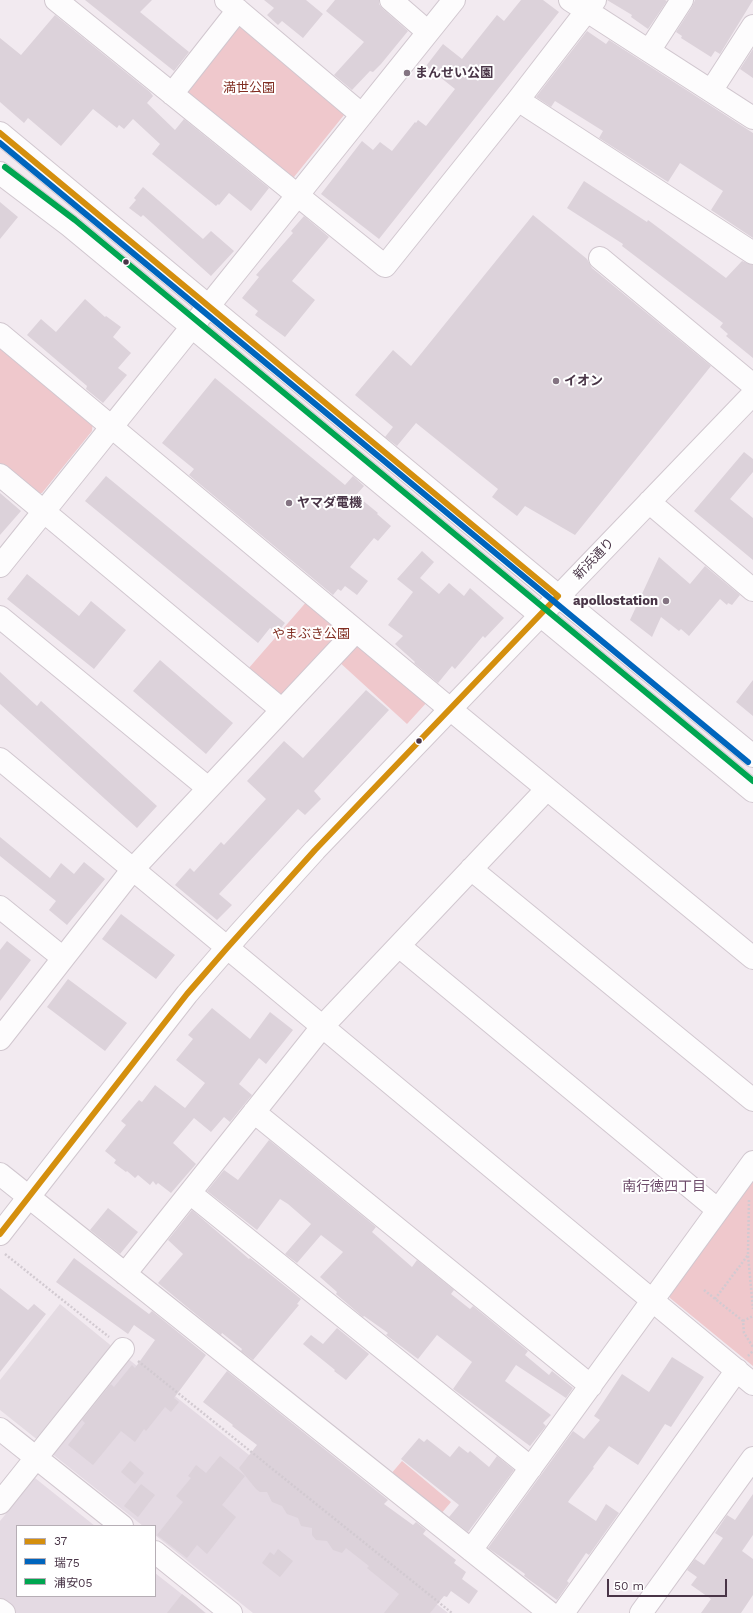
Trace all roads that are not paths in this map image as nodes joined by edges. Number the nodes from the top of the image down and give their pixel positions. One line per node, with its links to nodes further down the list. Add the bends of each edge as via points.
1 (391, 0): 8 (street)
2 (454, 0): 8 (street)
3 (682, 0): 9 (street)
4 (66, 3): 11 (street)
5 (584, 4): 9 (street); 12 (street)
6 (232, 5): 11 (street); 13 (street)
7 (753, 26): 10 (street)
8 (428, 32): 13 (street)
9 (649, 51): 10 (street)
10 (711, 91): 14 (street)
11 (172, 94): 17 (street)
12 (518, 100): 17 (street, via 385,266); 18 (street)
13 (362, 115): 17 (street)
14 (753, 118)
15 (0, 133): 20 (street)
16 (0, 173): 21 (street, via 70,226)
17 (298, 196): 20 (street)
18 (753, 253)
19 (600, 258): 23 (street)
20 (208, 306): 21 (street); 31 (street)
21 (192, 326): 25 (street); 32 (street)
22 (0, 334): 25 (street)
23 (753, 385)
24 (753, 394): 27 (street, 新浜通り)
25 (112, 427): 28 (street); 34 (street)
26 (0, 475): 28 (street)
27 (649, 502): 30 (street); 31 (street, 新浜通り)
28 (44, 511): 29 (street); 36 (street)
29 (0, 566)
30 (753, 590)
31 (558, 596): 32 (street, 新浜通り); 37 (street)
32 (540, 615): 35 (street, 新浜通り); 41 (street)
33 (0, 617): 39 (street)
34 (356, 630): 35 (street); 36 (street)
35 (450, 709): 40 (street); 46 (street, 新浜通り, via 315,850)
36 (282, 710): 39 (street)
37 (753, 756)
38 (0, 759): 42 (street)
39 (208, 788): 42 (street)
40 (547, 789): 43 (street); 48 (street)
41 (753, 791)
42 (132, 869): 46 (street); 47 (street)
43 (471, 869): 45 (street); 51 (street)
44 (0, 907): 47 (street)
45 (399, 946): 49 (street); 57 (street)
46 (227, 948): 49 (street); 56 (street, 新浜通り, via 187,994)
47 (63, 958): 50 (street)
48 (753, 958)
49 (322, 1027): 52 (street); 60 (street)
50 (0, 1039)
51 (753, 1100)
52 (254, 1112): 55 (street); 64 (street)
53 (753, 1162): 57 (street)
54 (0, 1174): 56 (street)
55 (190, 1193): 59 (street); 68 (street)
56 (28, 1197): 58 (street, 新浜通り); 59 (street)
57 (718, 1210): 60 (street)
58 (2, 1244)
59 (125, 1274): 71 (street)
60 (652, 1301): 62 (street); 64 (street)
61 (123, 1349): 66 (street)
62 (736, 1370): 63 (street); 77 (street)
63 (753, 1384)
64 (591, 1386): 68 (street)
65 (0, 1429): 66 (street)
66 (36, 1458): 69 (street); 70 (street)
67 (753, 1458): 78 (street)
68 (531, 1468): 71 (street)
69 (0, 1503)
70 (121, 1525)
71 (471, 1550): 76 (street)
72 (156, 1553): 75 (street)
73 (0, 1610): 74 (street)
74 (4, 1613)
75 (231, 1613)
76 (550, 1613)
77 (563, 1613)
78 (641, 1613)

